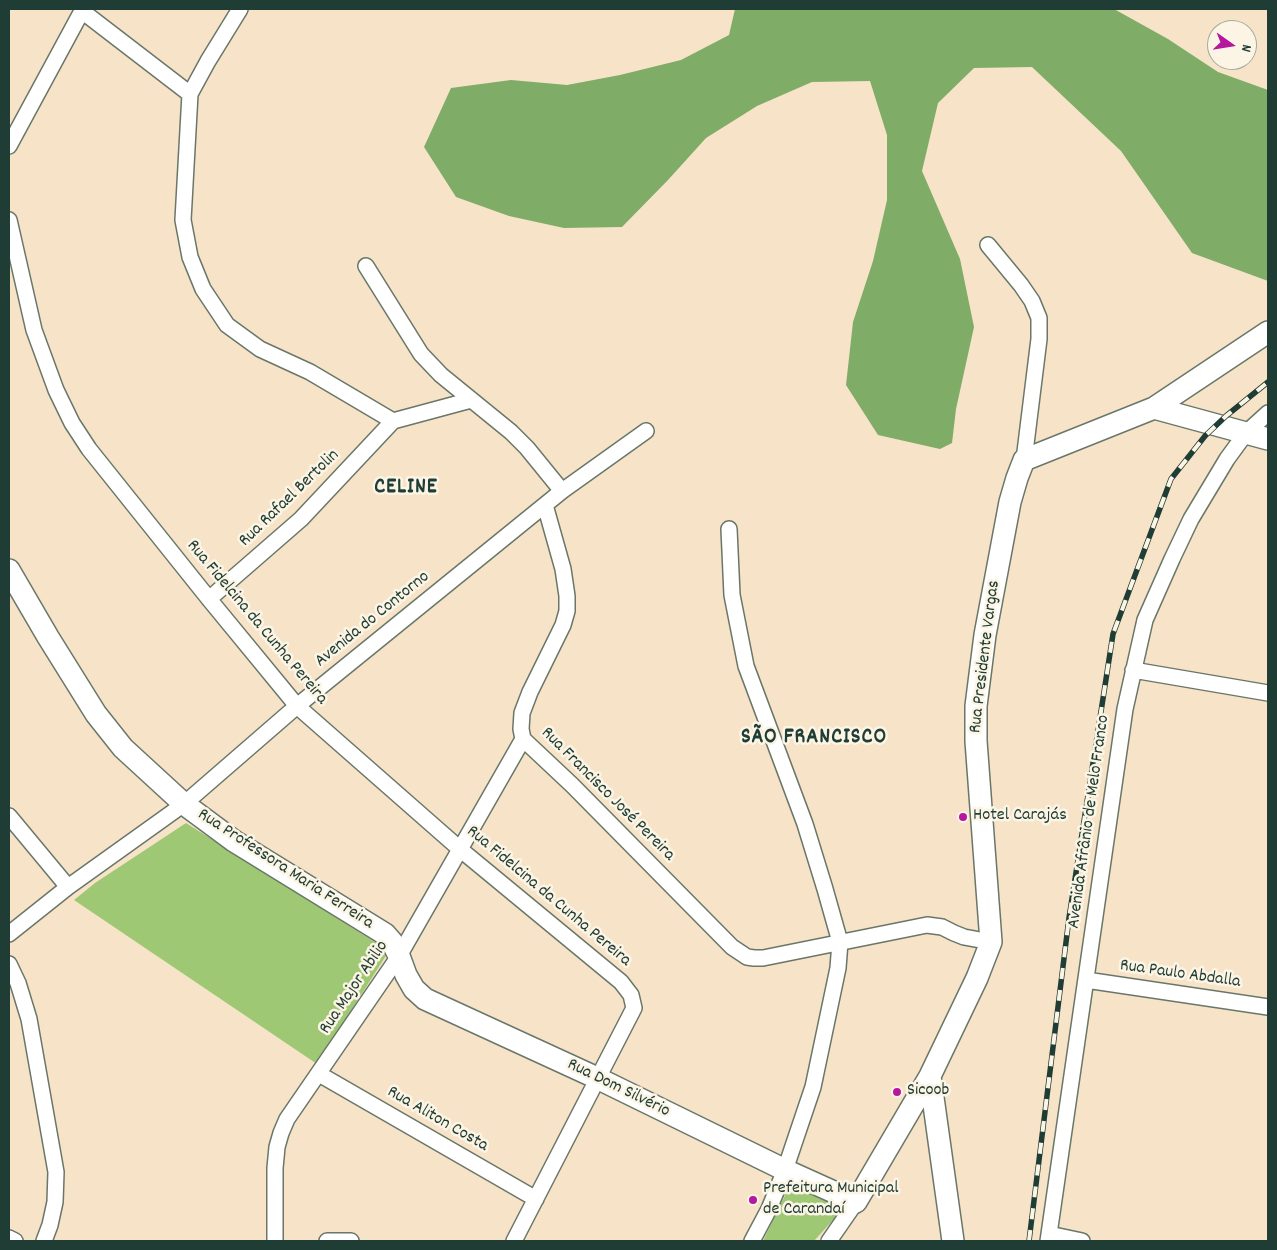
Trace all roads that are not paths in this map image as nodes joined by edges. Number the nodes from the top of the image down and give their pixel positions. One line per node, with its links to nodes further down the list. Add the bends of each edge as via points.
1 (240, 9): 3 (street)
2 (82, 10): 3 (street); 4 (street)
3 (190, 94): 12 (street, via 183,220 190,257 203,289 227,325 260,349 310,372)
4 (9, 146)
5 (9, 220): 21 (street, Rua Fidelcina da Cunha Pereira, via 34,330 72,423)
6 (988, 245): 16 (street, Rua Presidente Vargas, via 1021,285 1039,318 1040,339)
7 (366, 266): 9 (street, via 421,354)
8 (1268, 332): 10 (street)
9 (471, 400): 12 (street); 17 (street, via 527,448)
10 (1154, 408): 14 (street); 16 (street)
11 (1268, 413): 14 (street, Avenida Afrânio de Melo Franco)
12 (393, 421): 21 (street, Rua Rafael Bertolin, via 301,519)
13 (646, 431): 17 (street, Avenida do Contorno)
14 (1246, 433): 15 (street); 22 (street, Avenida Afrânio de Melo Franco, via 1227,459 1172,559 1145,620)
15 (1268, 439)
16 (1024, 460): 32 (street, Rua Presidente Vargas, via 1010,502 985,636 976,706)
17 (562, 491): 18 (street, Avenida do Contorno)
18 (545, 505): 24 (street, Avenida do Contorno); 25 (street, Rua Francisco José Pereira, via 568,596 567,611 522,713)
19 (729, 529): 31 (street, via 732,595 746,666 805,824)
20 (9, 570): 26 (street, Rua Professora Maria Ferreira, via 96,714 123,748)
21 (209, 598): 24 (street, Rua Fidelcina da Cunha Pereira)
22 (1133, 670): 23 (street); 35 (street, Avenida Afrânio de Melo Franco)
23 (1268, 693)
24 (297, 706): 26 (street, Avenida do Contorno); 28 (street, Rua Fidelcina da Cunha Pereira)
25 (523, 739): 28 (street, Rua Major Abilio); 31 (street, Rua Francisco José Pereira, via 732,947 747,957 763,958)
26 (184, 804): 29 (street, Avenida do Contorno); 33 (street, Rua Professora Maria Ferreira, via 234,841 385,934)
27 (9, 816): 29 (street)
28 (461, 850): 33 (street, Rua Major Abilio); 39 (street, Rua Fidelcina da Cunha Pereira, via 621,982 631,996 634,1008)
29 (68, 887): 30 (street, Avenida do Contorno)
30 (9, 934)
31 (840, 942): 32 (street, Rua Francisco José Pereira, via 927,925); 40 (street, via 837,977 813,1087)
32 (991, 942): 38 (street, Rua Presidente Vargas)
33 (400, 956): 37 (street, Rua Major Abilio); 39 (street, Rua Dom Silvério, via 406,975 425,999)
34 (9, 964): 46 (street, via 28,1019 56,1172 55,1202)
35 (1086, 980): 36 (street, Rua Paulo Abdalla); 44 (street, Avenida Afrânio de Melo Franco)
36 (1268, 1007)
37 (319, 1074): 41 (street, Rua Aliton Costa); 47 (street, Rua Major Abilio, via 288,1119 277,1147)
38 (930, 1076): 42 (street, Rua Presidente Vargas); 53 (street)
39 (597, 1078): 40 (street, Rua Dom Silvério); 41 (street)
40 (785, 1170): 42 (street, Rua Dom Silvério); 51 (street)
41 (536, 1199): 50 (street)
42 (856, 1202): 52 (street)
43 (9, 1238): 45 (street)
44 (1049, 1238): 54 (street)
45 (15, 1241)
46 (44, 1241)
47 (275, 1241)
48 (327, 1241): 49 (street)
49 (351, 1241)
50 (514, 1241)
51 (752, 1241)
52 (830, 1241)
53 (953, 1241)
54 (1082, 1241)

